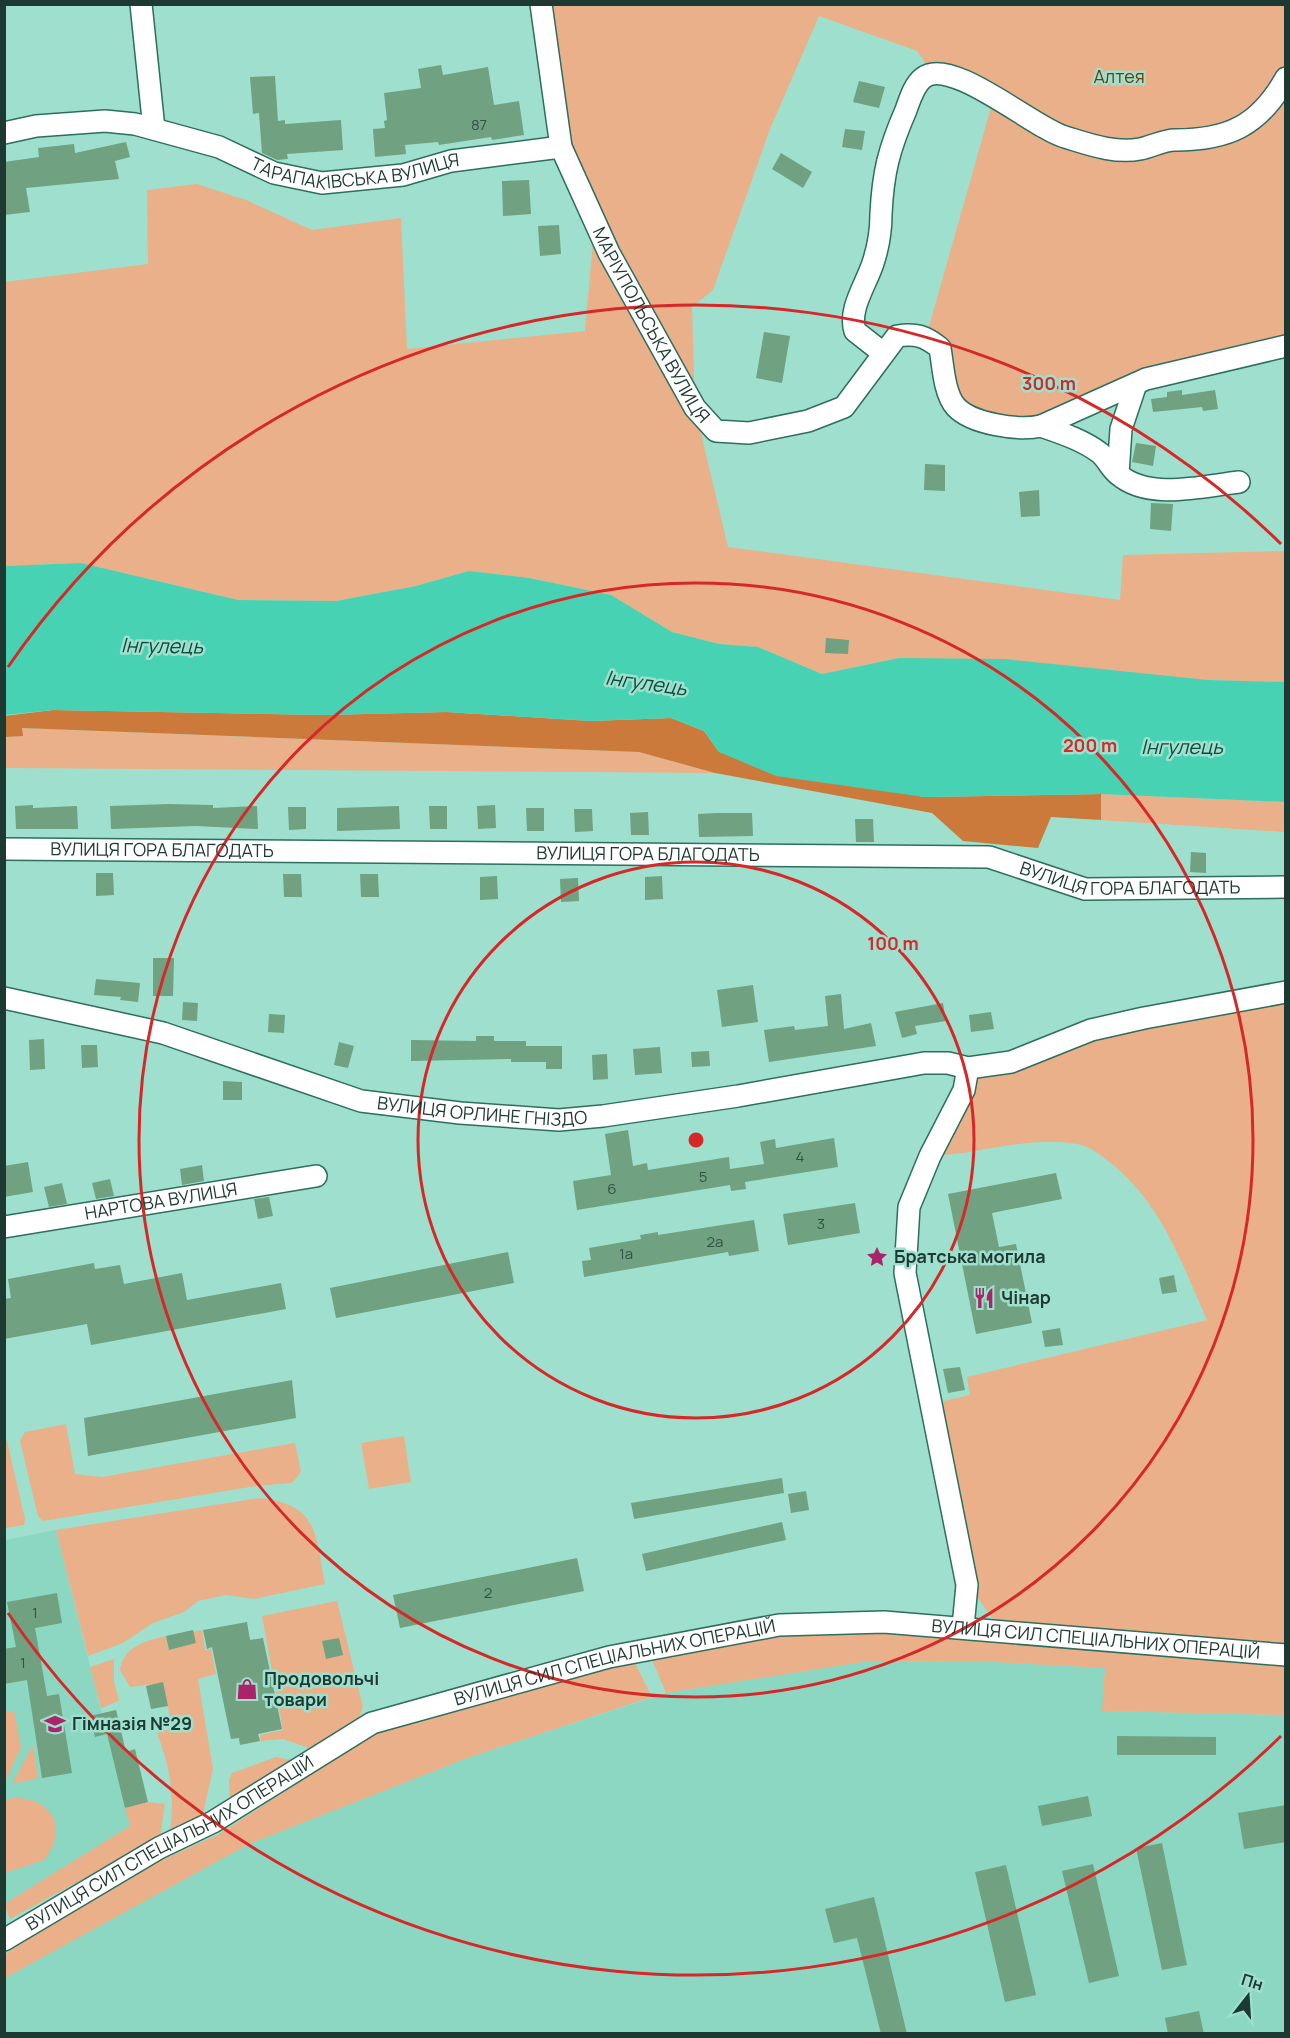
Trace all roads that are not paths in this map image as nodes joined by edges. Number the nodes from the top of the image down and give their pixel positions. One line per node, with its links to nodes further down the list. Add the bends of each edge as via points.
1 (141, 4): 4 (street)
2 (541, 4): 6 (street)
3 (1286, 78): 8 (street, via 1249,124 1237,130 1124,151 1062,137 949,76 923,77 888,153 878,244 853,314 855,331)
4 (154, 129): 5 (street, ТАРАПАКІВСЬКА ВУЛИЦЯ, via 105,121 36,126); 6 (street, ТАРАПАКІВСЬКА ВУЛИЦЯ, via 219,147 274,173 322,183 403,175 451,161)
5 (4, 133)
6 (561, 147): 8 (street, МАРІУПОЛЬСЬКА ВУЛИЦЯ, via 609,253 694,408 716,431 749,433 808,421 844,407)
7 (1286, 346): 9 (street, МАРІУПОЛЬСЬКА ВУЛИЦЯ)
8 (883, 353): 10 (street, МАРІУПОЛЬСЬКА ВУЛИЦЯ, via 897,336 913,333 926,337 940,348 955,406 970,417 1007,426)
9 (1136, 384): 10 (street, МАРІУПОЛЬСЬКА ВУЛИЦЯ); 11 (street, via 1121,429)
10 (1041, 426): 11 (street, via 1090,446)
11 (1118, 474): 12 (street, via 1143,486 1169,489)
12 (1239, 482)
13 (4, 849): 14 (street, ВУЛИЦЯ ГОРА БЛАГОДАТЬ, via 989,857 1085,889)
14 (1286, 887)
15 (1286, 992): 17 (street, ВУЛИЦЯ ОРЛИНЕ ГНІЗДО, via 1091,1030 1011,1062)
16 (4, 998): 17 (street, ВУЛИЦЯ ОРЛИНЕ ГНІЗДО, via 163,1033 361,1101 460,1113 559,1120 738,1096 924,1063)
17 (968, 1068): 20 (street, via 963,1090 909,1208 905,1274 967,1586)
18 (316, 1176): 19 (street, НАРТОВА ВУЛИЦЯ)
19 (4, 1227)
20 (963, 1627): 21 (street, ВУЛИЦЯ СИЛ СПЕЦІАЛЬНИХ ОПЕРАЦІЙ); 22 (street, ВУЛИЦЯ СИЛ СПЕЦІАЛЬНИХ ОПЕРАЦІЙ, via 884,1622 779,1625 609,1657 372,1723 213,1822 159,1848)
21 (1286, 1655)
22 (4, 1940)

